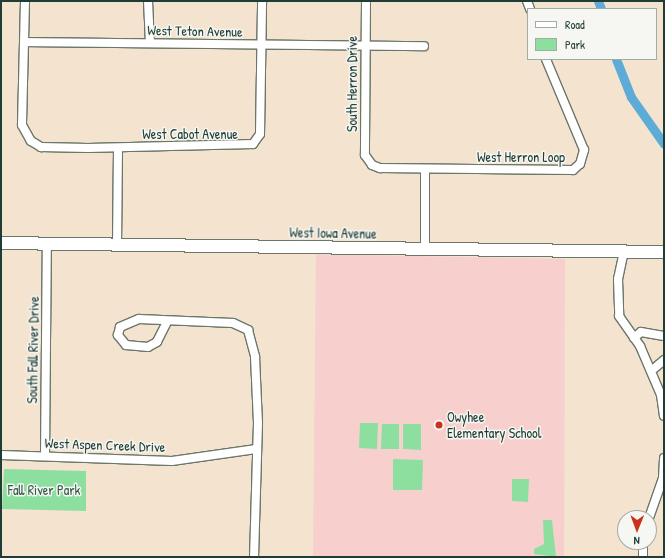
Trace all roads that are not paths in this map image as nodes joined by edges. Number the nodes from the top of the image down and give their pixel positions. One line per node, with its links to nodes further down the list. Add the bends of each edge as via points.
1 (25, 1): 5 (street)
2 (148, 1): 6 (street)
3 (262, 1): 7 (street, West Cabot Avenue)
4 (366, 1): 9 (street, South Herron Drive)
5 (24, 42): 6 (street, West Teton Avenue); 11 (street, West Cabot Avenue, via 22,125 31,141 41,147)
6 (150, 43): 7 (street, West Teton Avenue)
7 (262, 44): 9 (street, West Teton Avenue); 11 (street, West Cabot Avenue, via 260,134 253,144)
8 (424, 46): 9 (street, West Teton Avenue)
9 (365, 47): 12 (street, South Herron Drive, via 365,155)
10 (546, 60): 13 (street, West Herron Loop, via 584,150 580,164 558,173)
11 (118, 148): 16 (street)
12 (372, 165): 13 (street, West Herron Loop, via 380,168)
13 (425, 169): 17 (street)
14 (1, 244): 15 (street, West Iowa Avenue)
15 (47, 244): 16 (street, West Iowa Avenue); 28 (street, South Fall River Drive)
16 (117, 245): 17 (street, West Iowa Avenue)
17 (424, 249): 18 (street, West Iowa Avenue)
18 (624, 252): 19 (street, West Iowa Avenue); 22 (street, via 618,279 619,316)
19 (664, 252)
20 (167, 322): 20 (street, via 158,342 148,347 126,346 118,336 120,328 133,320); 26 (street, via 233,323 248,330 255,357)
21 (664, 336): 22 (street, via 642,332)
22 (634, 338): 24 (street)
23 (664, 360): 24 (street)
24 (650, 371): 25 (street, via 661,395)
25 (664, 416)
26 (256, 449): 28 (street, West Aspen Creek Drive, via 172,460); 31 (street)
27 (1, 455): 28 (street, West Aspen Creek Drive)
28 (45, 456)
29 (664, 458): 30 (street, via 662,478)
30 (652, 510)
31 (254, 557)

